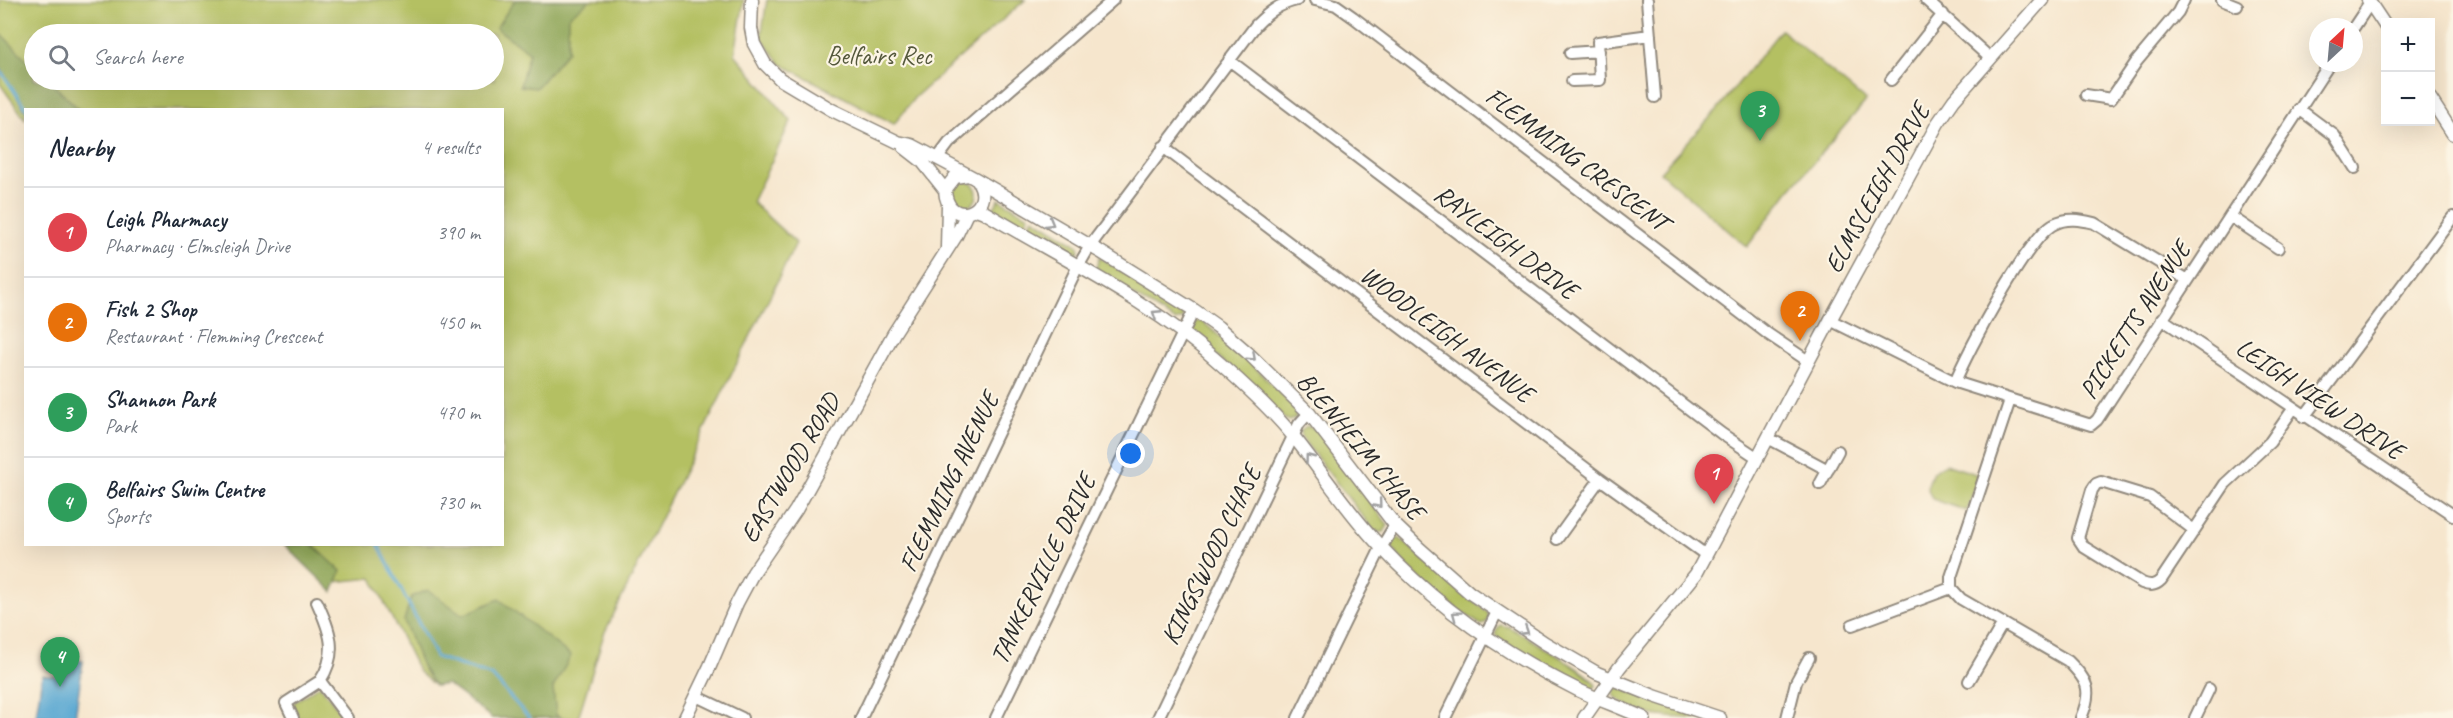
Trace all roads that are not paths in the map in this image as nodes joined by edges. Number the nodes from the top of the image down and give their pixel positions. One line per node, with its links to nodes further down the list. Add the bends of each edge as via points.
1 (753, 0): 28 (street, via 754,44 765,64 780,79)
2 (1113, 0): 30 (street, via 949,143)
3 (1297, 0): 19 (street, via 1269,11)
4 (1315, 0): 47 (street, FLEMMING CRESCENT, via 1336,5 1353,17)
5 (1647, 0): 15 (street)
6 (1926, 0): 12 (street)
7 (2042, 0): 18 (street, ELMSLEIGH DRIVE)
8 (2184, 0): 23 (street, via 2111,99)
9 (2223, 0): 11 (street)
10 (2369, 2): 13 (street); 14 (street)
11 (2237, 6)
12 (1943, 14): 18 (street); 21 (street)
13 (2359, 18)
14 (2381, 21)
15 (1650, 35): 16 (street, via 1598,42); 24 (street)
16 (1599, 51): 17 (street); 22 (street, via 1600,80)
17 (1570, 53)
18 (1990, 58): 45 (street, ELMSLEIGH DRIVE, via 1938,123)
19 (1229, 60): 29 (street); 56 (street, RAYLEIGH DRIVE)
20 (2324, 72): 26 (street, PICKETTS AVENUE)
21 (1891, 80)
22 (1572, 81)
23 (2086, 95)
24 (1655, 97)
25 (2435, 106): 27 (street)
26 (2300, 109): 31 (street, via 2334,135); 36 (street, PICKETTS AVENUE)
27 (2453, 134)
28 (898, 142): 30 (street); 33 (street, via 927,166)
29 (1163, 147): 38 (street); 58 (street, WOODLEIGH AVENUE)
30 (938, 159): 32 (street)
31 (2355, 168)
32 (973, 178): 33 (street, via 955,177); 35 (street, via 982,187 983,197); 38 (street, BLENHEIM CHASE, one-way to 38)
33 (945, 190): 34 (street)
34 (948, 205): 35 (street, via 961,213); 39 (street)
35 (972, 211): 39 (street, EASTWOOD ROAD); 41 (street, BLENHEIM CHASE, via 984,212)
36 (2230, 216): 40 (street); 42 (street, PICKETTS AVENUE)
37 (2453, 217): 52 (street)
38 (1090, 246): 41 (street); 43 (street, BLENHEIM CHASE)
39 (947, 248): 77 (street, EASTWOOD ROAD, via 894,333 796,510 736,603)
40 (2278, 248)
41 (1078, 266): 46 (street, BLENHEIM CHASE, one-way to 41); 83 (street, FLEMMING AVENUE)
42 (2188, 280): 44 (street, PICKETTS AVENUE); 48 (street, via 2094,223 2078,219 2053,224 2031,248 1974,341)
43 (1194, 310): 46 (street, TANKERVILLE DRIVE); 51 (street, BLENHEIM CHASE, one-way to 51, via 1248,353)
44 (2162, 319): 49 (street, PICKETTS AVENUE, via 2091,425); 50 (street, LEIGH VIEW DRIVE)
45 (1830, 320): 47 (street, ELMSLEIGH DRIVE); 48 (street, PICKETTS AVENUE)
46 (1182, 332): 53 (street, BLENHEIM CHASE, via 1240,382); 84 (street, TANKERVILLE DRIVE)
47 (1808, 361): 54 (street, ELMSLEIGH DRIVE)
48 (1955, 382): 49 (street, PICKETTS AVENUE)
49 (2010, 400): 66 (street, via 1954,566)
50 (2293, 409): 52 (street, LEIGH VIEW DRIVE); 62 (street, via 2270,442 2225,484)
51 (1308, 413): 53 (street, KINGSWOOD CHASE); 61 (street, BLENHEIM CHASE, one-way to 61)
52 (2304, 417): 60 (street, LEIGH VIEW DRIVE)
53 (1293, 436): 64 (street, BLENHEIM CHASE, one-way to 53); 85 (street, KINGSWOOD CHASE)
54 (1768, 438): 56 (street, ELMSLEIGH DRIVE); 57 (street)
55 (1838, 451): 57 (street)
56 (1758, 458): 65 (street, ELMSLEIGH DRIVE)
57 (1828, 470): 59 (street)
58 (1600, 479): 63 (street); 65 (street, WOODLEIGH AVENUE)
59 (1821, 484)
60 (2453, 515)
61 (1395, 525): 64 (street); 68 (street, BLENHEIM CHASE, via 1446,573)
62 (2194, 530): 62 (street, via 2150,497 2101,482 2092,490 2078,538 2084,547 2142,584 2153,586 2162,580)
63 (1557, 539)
64 (1382, 548): 71 (street, BLENHEIM CHASE, one-way to 64, via 1432,596); 86 (street)
65 (1706, 555): 73 (street, ELMSLEIGH DRIVE, via 1696,574)
66 (1951, 588): 69 (street, via 1960,599); 70 (street)
67 (317, 602): 74 (street, via 331,634 330,666)
68 (1497, 612): 71 (street); 73 (street, BLENHEIM CHASE, one-way to 73)
69 (2003, 623): 75 (street); 92 (street, via 2068,661 2082,675 2088,696)
70 (1852, 625)
71 (1486, 636): 78 (street, BLENHEIM CHASE, via 1548,675); 87 (street)
72 (1809, 658): 91 (street, via 1796,682)
73 (1611, 679): 78 (street, ELMSLEIGH DRIVE); 90 (street, BLENHEIM CHASE)
74 (321, 681): 79 (street, via 286,703); 80 (street)
75 (1969, 681)
76 (2209, 689): 93 (street)
77 (696, 696): 81 (street, EASTWOOD ROAD); 82 (street)
78 (1597, 698): 88 (street, ELMSLEIGH DRIVE); 89 (street, BLENHEIM CHASE)
79 (293, 718)
80 (348, 718)
81 (685, 718)
82 (742, 718)
83 (861, 718)
84 (996, 718)
85 (1158, 718)
86 (1298, 718)
87 (1445, 718)
88 (1584, 718)
89 (1644, 718)
90 (1720, 718)
91 (1787, 718)
92 (2081, 718)
93 (2195, 718)

